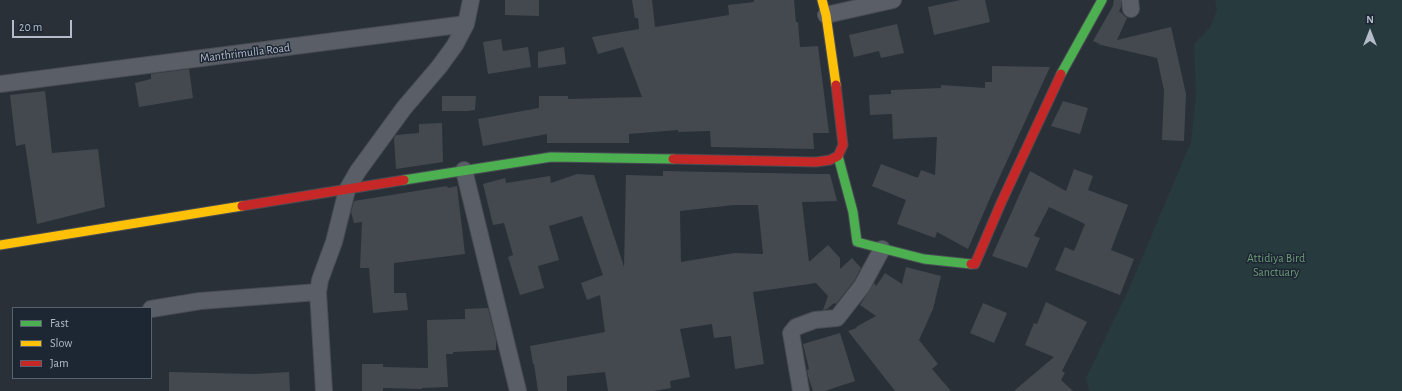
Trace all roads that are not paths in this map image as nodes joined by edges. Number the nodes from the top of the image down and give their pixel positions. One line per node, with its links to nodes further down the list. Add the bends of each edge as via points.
1 (471, 0): 6 (street)
2 (822, 0): 5 (street)
3 (893, 0): 5 (street)
4 (1102, 0): 12 (street, via 1063,70 974,264 924,259)
5 (826, 15): 8 (street, via 842,132 843,145)
6 (466, 24): 7 (street, Manthrimulla Road); 10 (street, via 455,45 404,108)
7 (0, 84)
8 (838, 156): 9 (street, via 816,162 552,157); 12 (street, via 853,212 857,242)
9 (464, 170): 10 (street); 16 (street)
10 (347, 190): 11 (street); 13 (street)
11 (0, 245)
12 (882, 248): 17 (street, via 862,286 837,318 815,320 796,327 791,333)
13 (318, 292): 14 (street, via 200,301); 15 (street)
14 (152, 309)
15 (324, 391)
16 (518, 391)
17 (801, 391)

